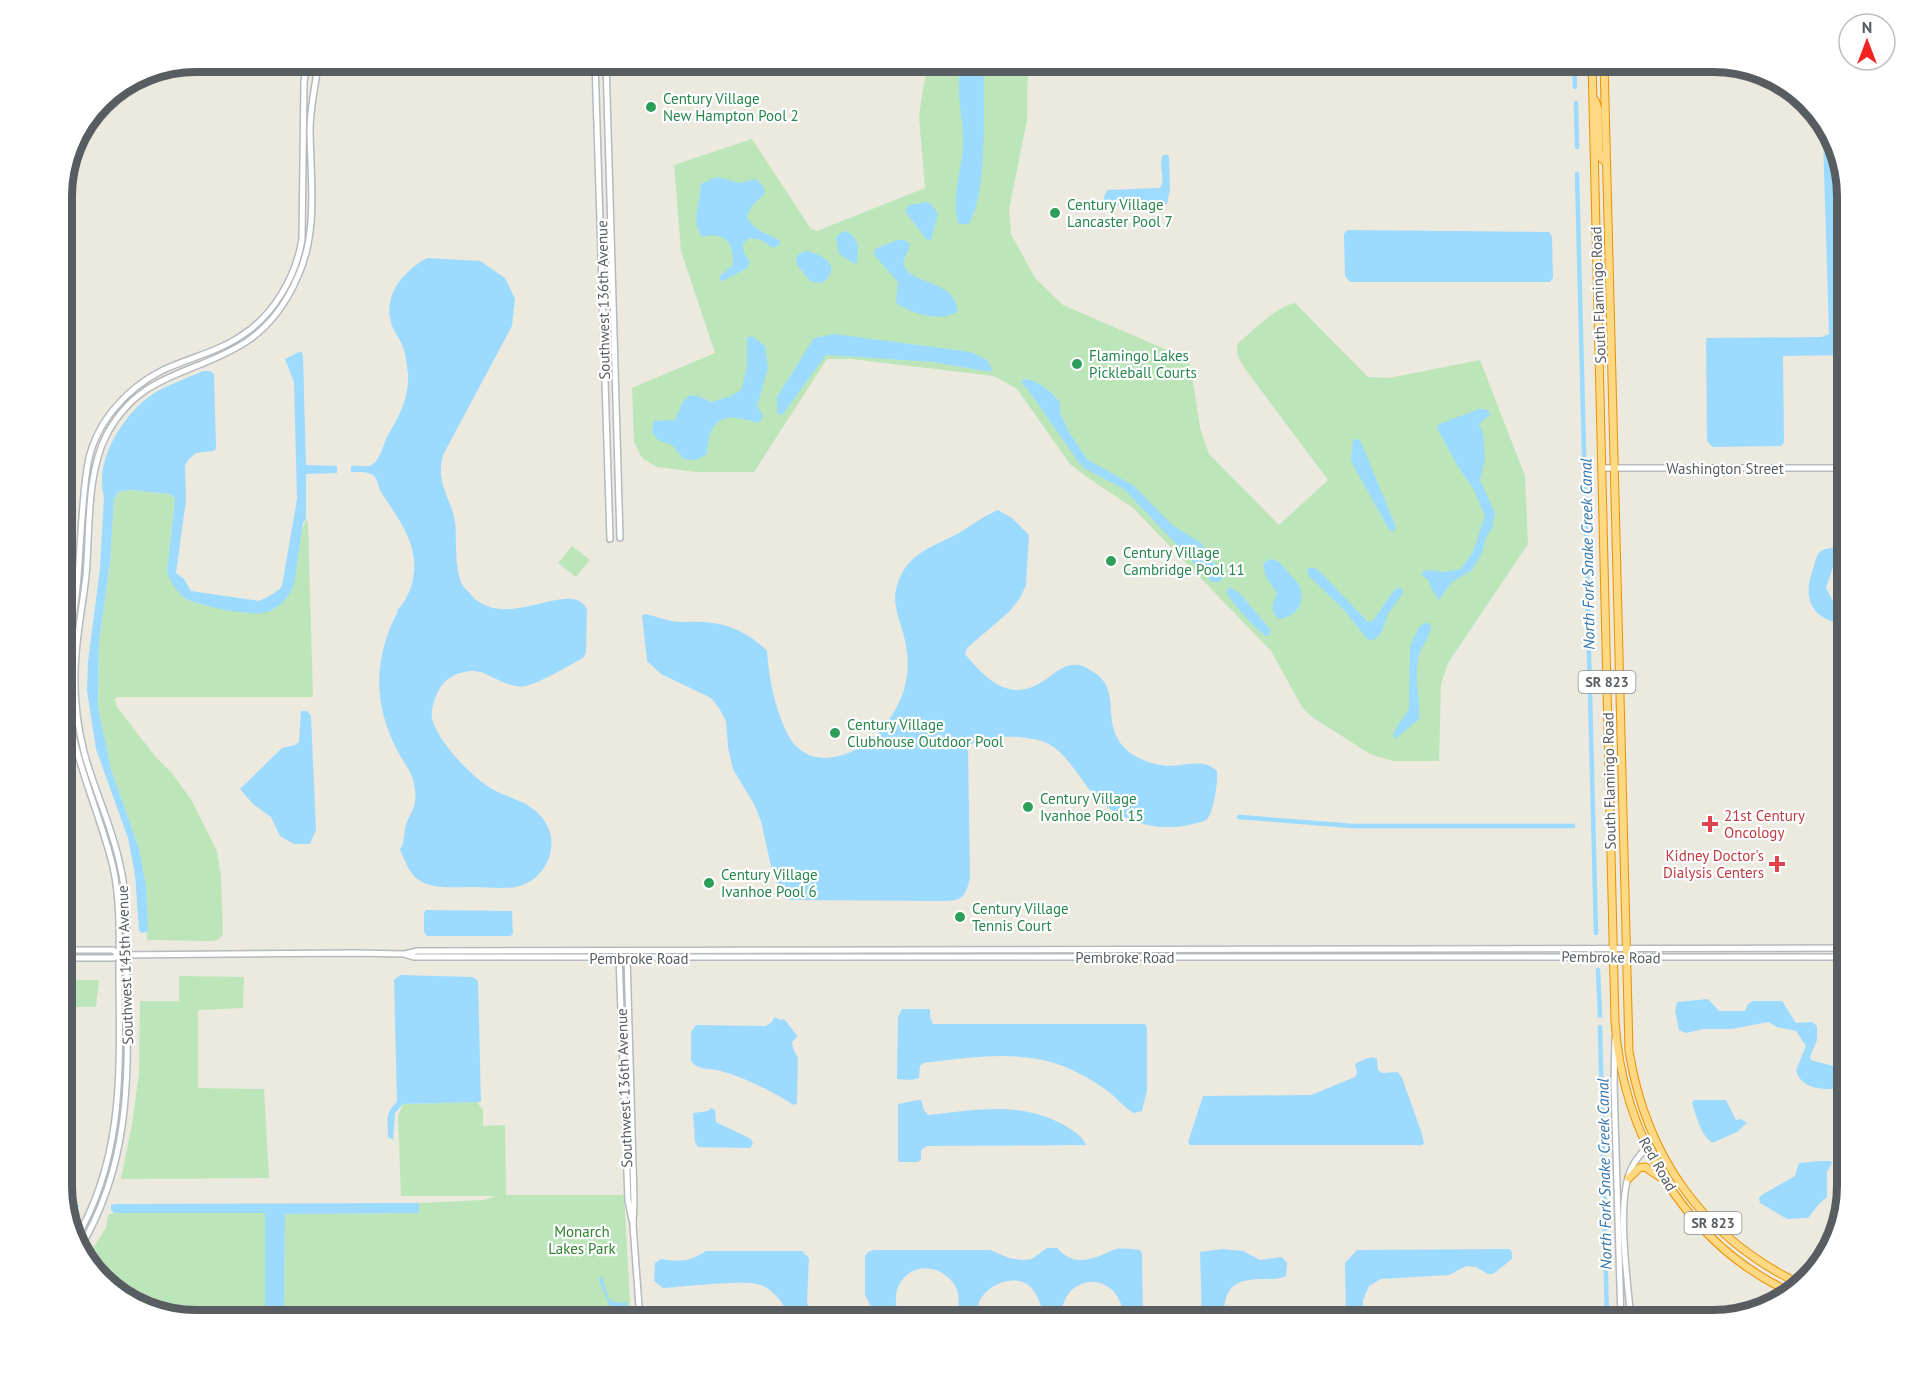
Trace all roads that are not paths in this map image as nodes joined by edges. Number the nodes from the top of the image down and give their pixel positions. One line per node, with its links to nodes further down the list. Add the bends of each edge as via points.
1 (306, 72): 14 (street, Southwest 145th Avenue, via 303,231 291,274 279,298 254,327 225,346 144,380 106,419 87,465)
2 (317, 72): 15 (street, Southwest 145th Avenue, via 311,112 310,237 298,276 285,302 259,332 227,352 148,387 123,409 112,425 95,465)
3 (595, 72): 13 (street, Southwest 136th Avenue)
4 (606, 72): 12 (street, Southwest 136th Avenue)
5 (1592, 72): 7 (highway, South Flamingo Road / SR 823)
6 (1604, 72): 8 (highway, South Flamingo Road / SR 823)
7 (1593, 95): 8 (highway, via 1598,109 1599,154); 9 (highway, South Flamingo Road / SR 823)
8 (1606, 162): 10 (highway, South Flamingo Road / SR 823)
9 (1602, 468): 10 (street, Washington Street); 18 (highway, South Flamingo Road / SR 823)
10 (1614, 468): 11 (street, Washington Street); 19 (highway, South Flamingo Road / SR 823)
11 (1837, 468)
12 (620, 538)
13 (610, 539)
14 (76, 588): 15 (street); 16 (street, Southwest 145th Avenue)
15 (84, 589): 27 (street, Southwest 145th Avenue, via 75,678 78,727 121,868)
16 (72, 623)
17 (72, 727): 26 (street, Southwest 145th Avenue, via 77,757 114,870)
18 (1614, 947): 19 (street, Pembroke Road); 22 (street, Pembroke Road); 29 (highway, South Flamingo Road / SR 823)
19 (1625, 947): 20 (street, Pembroke Road); 30 (highway, South Flamingo Road / SR 823)
20 (1837, 948)
21 (72, 950): 26 (street, Pembroke Road, via 113,950)
22 (1457, 950): 24 (street, Pembroke Road); 28 (street)
23 (619, 951): 24 (street, Pembroke Road); 25 (street, Pembroke Road); 33 (street, Southwest 136th Avenue)
24 (627, 951): 34 (street, Southwest 136th Avenue)
25 (404, 954): 27 (street, Pembroke Road); 33 (street, Pembroke Road)
26 (119, 955): 27 (street, Pembroke Road); 32 (street, Pembroke Road); 42 (street, Southwest 145th Avenue, via 120,1076 116,1127 94,1203)
27 (127, 955): 43 (street, Southwest 145th Avenue, via 128,1073 123,1129 101,1207)
28 (1457, 957): 29 (street, Pembroke Road); 34 (street, Pembroke Road)
29 (1614, 957): 30 (street, Pembroke Road); 35 (highway, South Flamingo Road / SR 823)
30 (1626, 957): 31 (street, Pembroke Road); 36 (highway, South Flamingo Road / SR 823)
31 (1837, 957)
32 (72, 958)
33 (619, 958): 34 (street, Pembroke Road); 41 (street, Southwest 136th Avenue, via 628,1200)
34 (627, 958): 41 (street, Southwest 136th Avenue)
35 (1615, 1021): 38 (highway, Red Road / SR 823, via 1621,1072); 47 (street, South Flamingo Road)
36 (1628, 1034): 37 (highway, Red Road / SR 823, via 1632,1070)
37 (1653, 1136): 38 (street); 44 (highway, Red Road / SR 823, via 1677,1180 1720,1231 1754,1258)
38 (1647, 1148): 39 (street, via 1632,1167); 40 (highway, Red Road / SR 823)
39 (1629, 1178): 40 (highway, via 1638,1168 1645,1167); 48 (street, via 1624,1228)
40 (1665, 1181): 45 (highway, Red Road / SR 823, via 1714,1240)
41 (633, 1225): 46 (street, Southwest 136th Avenue)
42 (80, 1230)
43 (84, 1239)
44 (1793, 1280)
45 (1783, 1288)
46 (639, 1310)
47 (1621, 1310)
48 (1630, 1310)

